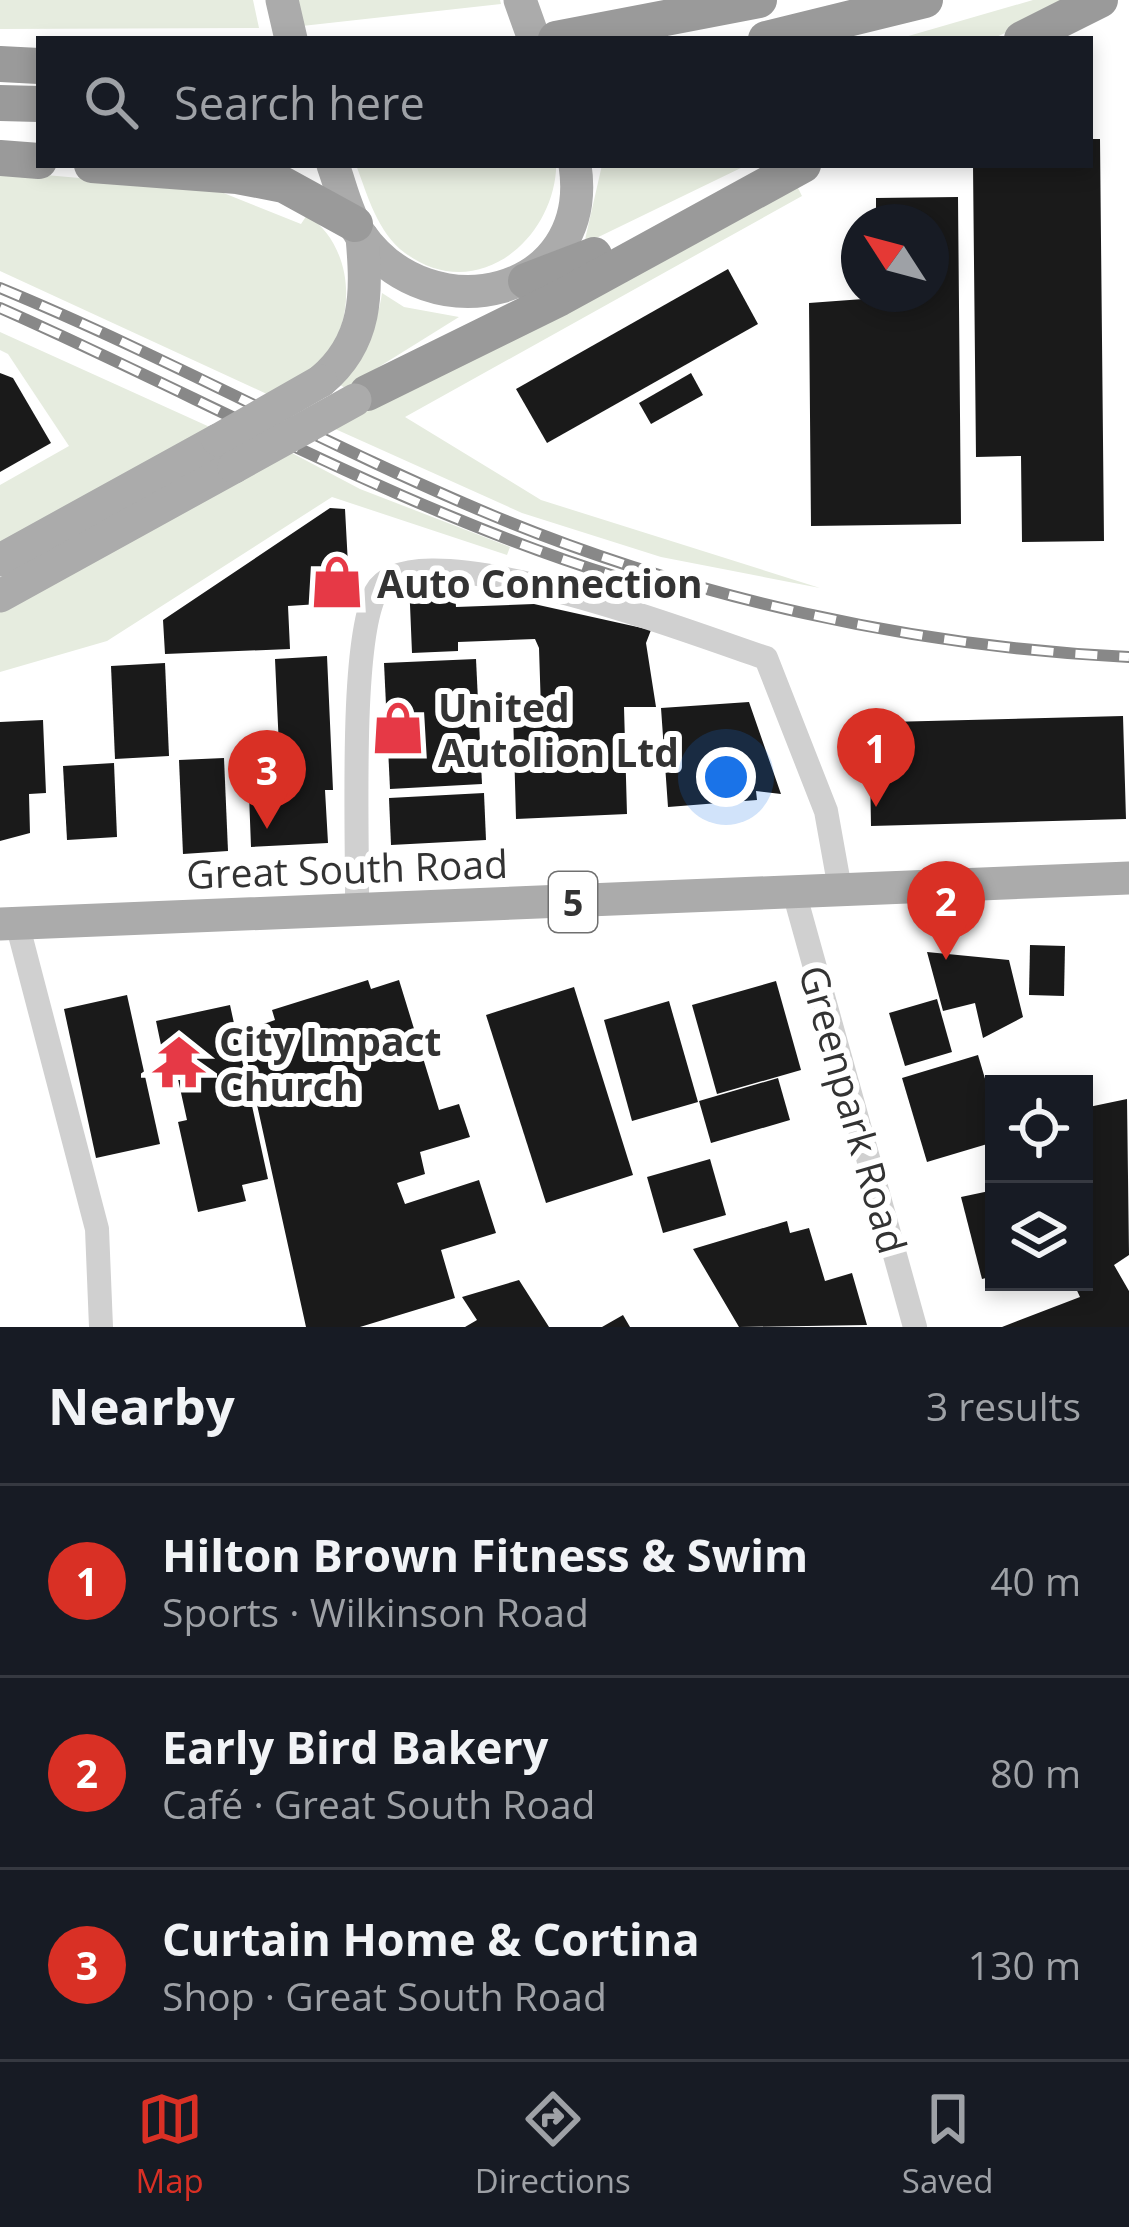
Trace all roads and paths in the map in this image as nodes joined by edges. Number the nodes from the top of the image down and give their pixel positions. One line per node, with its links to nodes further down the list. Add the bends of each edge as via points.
1 (282, 0): 6 (main road)
2 (759, 0): 8 (highway)
3 (925, 0): 9 (highway)
4 (1100, 0): 10 (highway)
5 (520, 2): 7 (main road)
6 (290, 36)
7 (533, 36)
8 (572, 36)
9 (778, 36)
10 (1028, 36)
11 (0, 64): 12 (highway)
12 (36, 66)
13 (0, 103): 14 (highway)
14 (36, 104)
15 (0, 158): 16 (highway)
16 (36, 161)
17 (132, 168): 22 (highway, via 284,185)
18 (334, 168): 22 (main road)
19 (575, 168): 23 (main road, via 572,212 539,269)
20 (755, 168): 23 (highway, via 590,257)
21 (798, 168): 24 (highway)
22 (358, 231): 23 (main road, via 421,283 460,291); 25 (main road, bridge, via 363,316 355,341 321,381)
23 (519, 284): 24 (main road)
24 (361, 396): 25 (main road, bridge)
25 (226, 454): 26 (main road); 27 (main road)
26 (0, 560)
27 (0, 596)
28 (1129, 878): 29 (main road, Great South Road / 5)
29 (840, 889): 30 (main road, Great South Road / 5); 31 (street, via 826,811 766,658 503,575 403,571 376,592 362,636)
30 (794, 892): 31 (main road, Great South Road / 5); 34 (street, Greenpark Road)
31 (357, 910): 32 (main road, Great South Road / 5)
32 (8, 923): 33 (street, via 98,1229)
33 (101, 1327)
34 (915, 1327)

